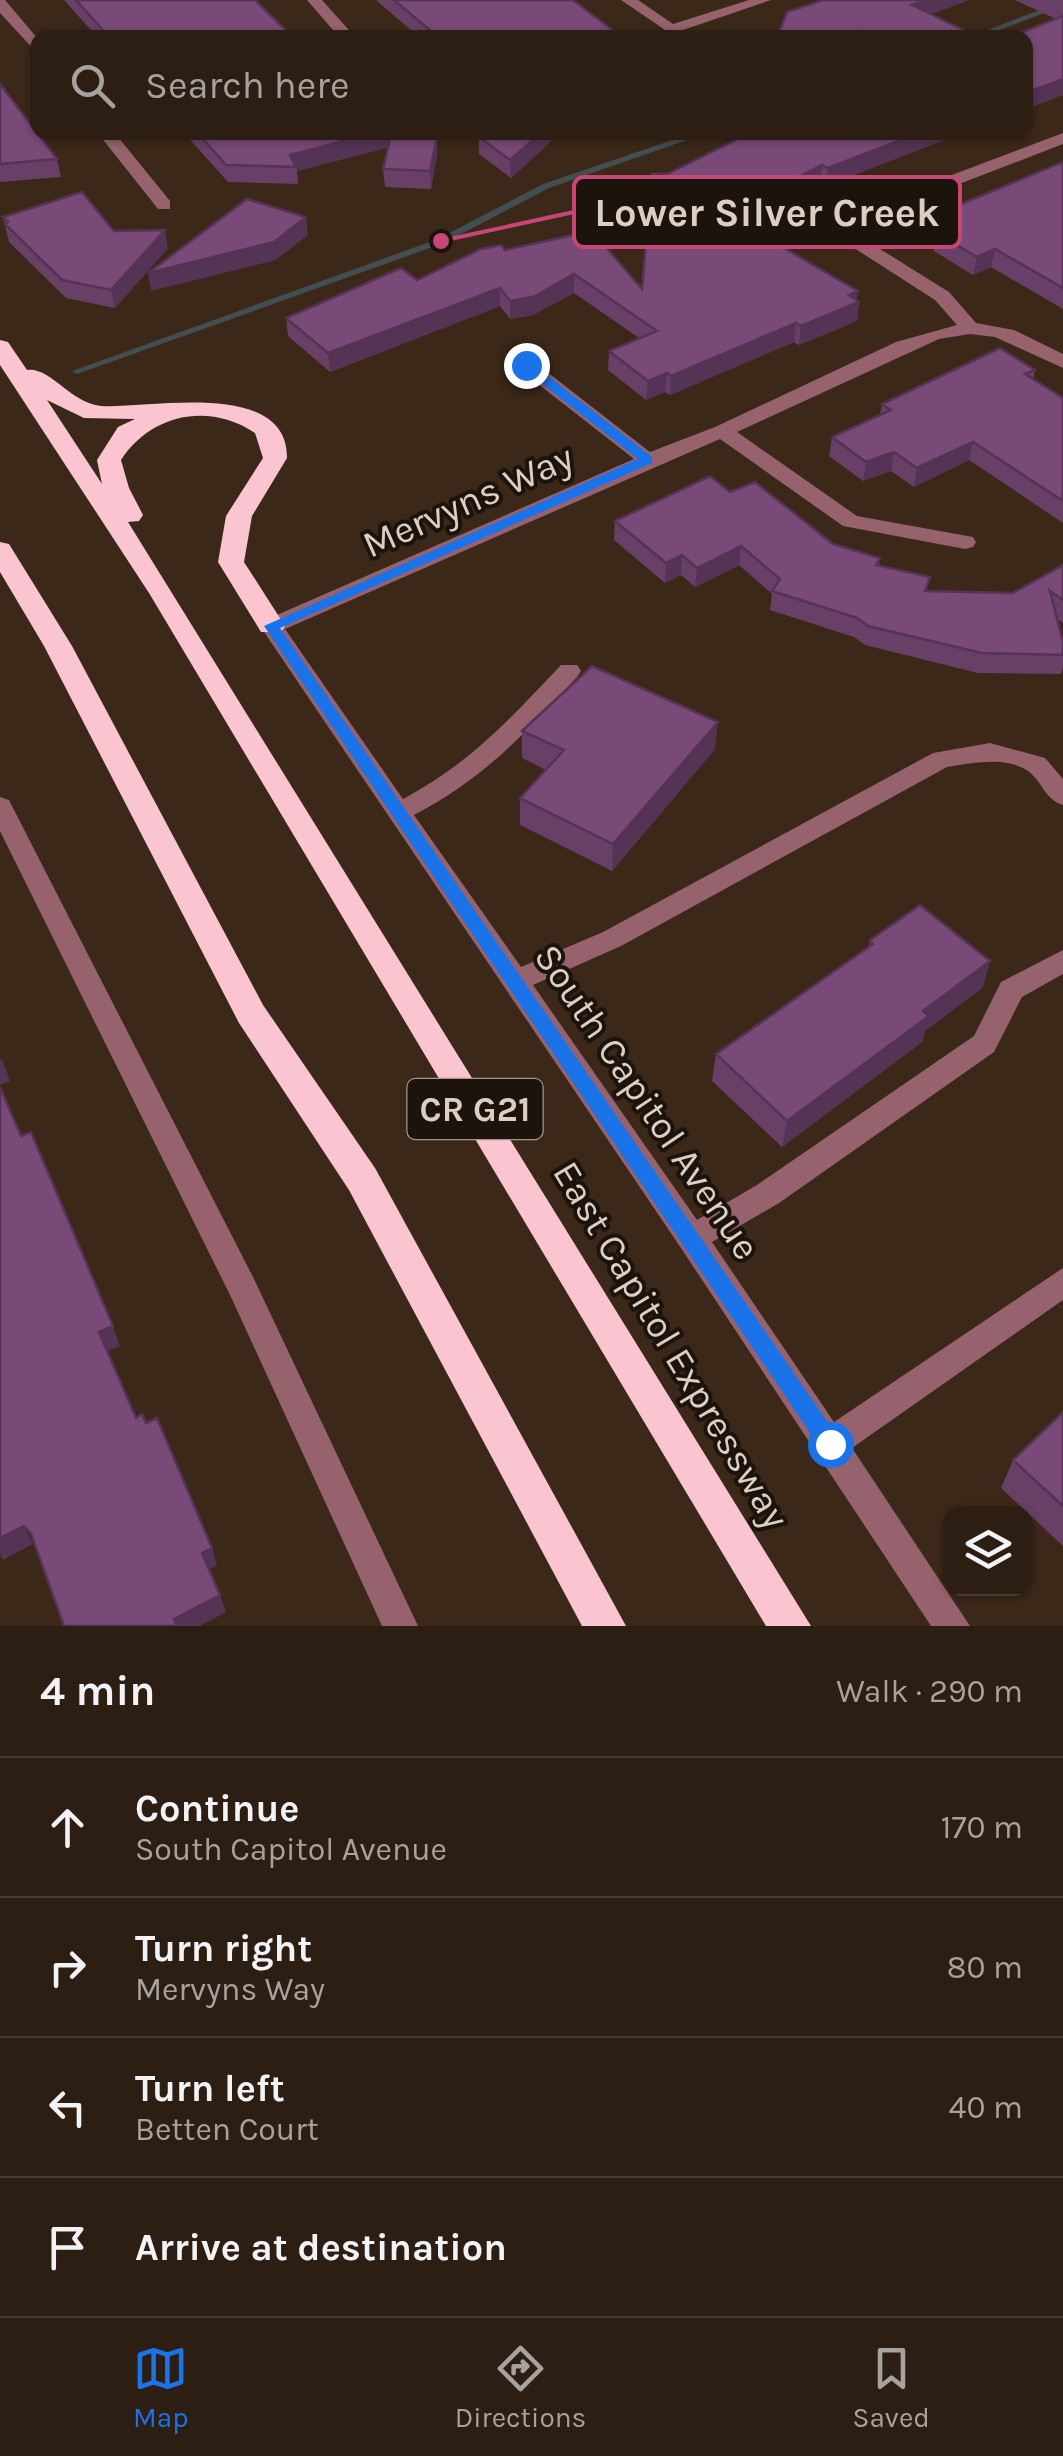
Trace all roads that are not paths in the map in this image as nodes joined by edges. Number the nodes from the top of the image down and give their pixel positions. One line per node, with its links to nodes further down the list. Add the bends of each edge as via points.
1 (314, 0): 5 (street)
2 (628, 0): 3 (street, via 670,28)
3 (764, 0)
4 (0, 3): 6 (street)
5 (342, 30)
6 (30, 40)
7 (1063, 138): 10 (street, via 860,216 850,230 857,242 942,296)
8 (111, 140): 9 (street)
9 (164, 205)
10 (970, 328): 12 (street, via 1022,337); 15 (street, Mervyns Way, via 902,346)
11 (2, 349): 14 (highway, via 85,411); 19 (highway, East Capitol Expressway / CR G21)
12 (1063, 362)
13 (526, 365): 16 (street)
14 (193, 408): 19 (highway, via 127,432 109,460); 20 (highway, via 239,415 267,433 275,447 272,467 244,506 230,562)
15 (722, 431): 16 (street, Mervyns Way); 17 (street, via 851,521)
16 (648, 460): 20 (street, Mervyns Way)
17 (965, 542)
18 (0, 550): 31 (highway, via 58,646 252,1014 362,1178)
19 (161, 592): 32 (highway, East Capitol Expressway / CR G21)
20 (271, 626): 24 (street, South Capitol Avenue)
21 (569, 671): 24 (street, via 492,752)
22 (1063, 796): 26 (street, via 1036,764 990,752 942,759 612,939)
23 (0, 806): 30 (street, via 242,1287)
24 (400, 812): 26 (street, South Capitol Avenue)
25 (1063, 961): 27 (street, via 1011,990 984,1044 768,1194)
26 (516, 981): 27 (street, South Capitol Avenue)
27 (692, 1238): 29 (street, South Capitol Avenue)
28 (1063, 1282): 29 (street)
29 (830, 1444): 33 (street, South Capitol Avenue)
30 (400, 1626)
31 (605, 1626)
32 (790, 1626)
33 (952, 1626)

